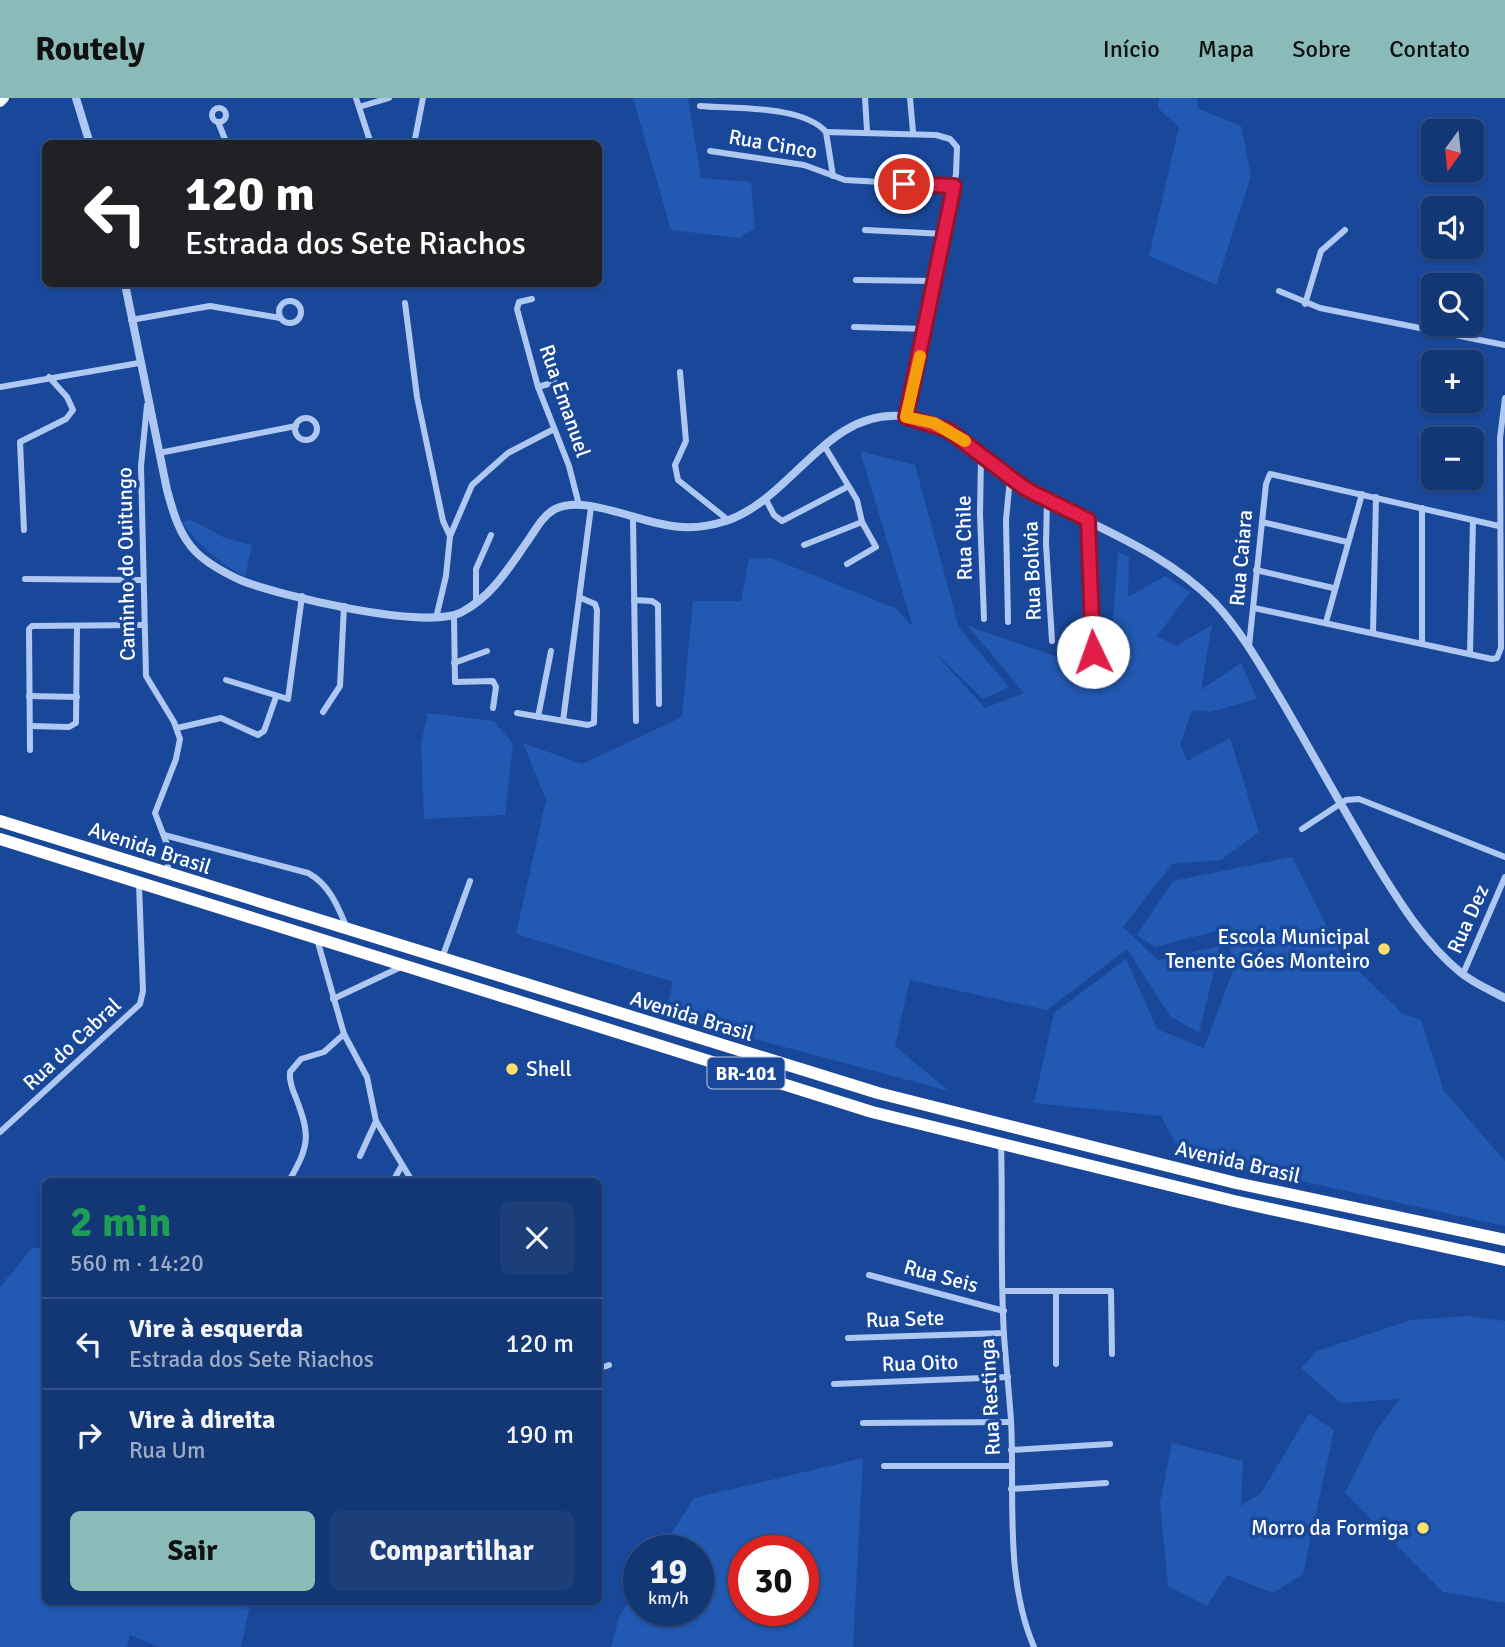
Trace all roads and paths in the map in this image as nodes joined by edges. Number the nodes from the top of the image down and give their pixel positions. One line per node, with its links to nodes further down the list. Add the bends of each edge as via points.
1 (4, 98): 8 (main road)
2 (76, 98): 15 (street)
3 (356, 98): 10 (street)
4 (389, 98): 10 (street)
5 (423, 98): 18 (street)
6 (865, 98): 12 (street)
7 (910, 98): 14 (street)
8 (0, 102)
9 (700, 106): 13 (street, via 801,116)
10 (359, 107): 17 (street)
11 (218, 122): 16 (street)
12 (867, 131): 13 (street); 14 (street)
13 (826, 132): 20 (street)
14 (913, 132): 21 (street, via 944,136 957,147)
15 (89, 140)
16 (225, 140)
17 (369, 140)
18 (415, 140)
19 (710, 151): 20 (street, Rua Cinco, via 804,165)
20 (833, 176): 21 (street, Rua Cinco)
21 (954, 186): 24 (street)
22 (865, 230): 24 (street)
23 (1345, 230): 31 (street, via 1321,250)
24 (945, 234): 26 (street)
25 (856, 280): 26 (street)
26 (935, 281): 35 (street)
27 (126, 287): 33 (street)
28 (1279, 291): 31 (street)
29 (533, 299): 42 (street, Rua Emanuel, via 519,302 517,309)
30 (405, 303): 69 (street, via 417,397)
31 (1305, 304): 36 (street)
32 (280, 318): 33 (street, via 210,306)
33 (131, 320): 37 (street)
34 (855, 327): 35 (street)
35 (926, 329): 45 (street)
36 (1505, 345)
37 (139, 363): 39 (street); 44 (street)
38 (680, 372): 61 (street, via 686,441 676,465 678,480)
39 (49, 377): 41 (street); 67 (street, via 73,410 66,419 20,442)
40 (555, 382): 42 (street)
41 (0, 387)
42 (538, 387): 47 (street, Rua Emanuel)
43 (1505, 398): 66 (street)
44 (147, 405): 49 (street); 75 (street, Caminho do Ouitungo, via 141,466)
45 (906, 417): 48 (street, via 859,422); 50 (street, via 948,430)
46 (296, 426): 49 (street)
47 (554, 429): 57 (street, Rua Emanuel); 69 (street, via 488,468 464,498)
48 (825, 447): 52 (street); 55 (street)
49 (159, 453): 77 (street, via 176,523 195,552 239,579)
50 (981, 456): 51 (street); 85 (street, Rua Chile)
51 (1010, 478): 56 (street); 86 (street)
52 (847, 487): 55 (street, via 782,521); 64 (street, via 857,500)
53 (1362, 494): 54 (street); 65 (street, Rua Caiara, via 1270,474); 70 (street)
54 (1376, 497): 59 (street); 90 (street)
55 (765, 498): 61 (street)
56 (1048, 500): 62 (street); 91 (street, Rua Bolívia)
57 (579, 505): 58 (street); 80 (street, via 559,507 545,516 494,588)
58 (592, 507): 60 (street); 78 (street)
59 (1422, 508): 63 (street); 92 (street)
60 (633, 518): 61 (street, via 683,527); 79 (street)
61 (728, 520)
62 (1088, 520): 93 (street, via 1181,574 1214,603); 96 (street)
63 (1473, 520): 66 (street); 97 (street)
64 (862, 522): 71 (street); 72 (street, via 876,547)
65 (1262, 522): 70 (street); 73 (street, Rua Caiara)
66 (1499, 526): 97 (street, via 1501,653 1492,659)
67 (24, 530)
68 (491, 535): 80 (street, via 476,569)
69 (450, 536): 84 (street)
70 (1347, 542): 76 (street)
71 (804, 545)
72 (847, 564)
73 (1256, 570): 76 (street); 82 (street, Rua Caiara)
74 (25, 579): 75 (street)
75 (141, 580): 88 (street, Caminho do Ouitungo)
76 (1334, 588): 87 (street)
77 (302, 596): 81 (street); 102 (street, via 289,698)
78 (581, 598): 108 (street); 108 (street, via 595,604 597,610 594,723)
79 (634, 600): 103 (street, via 658,605); 109 (street)
80 (477, 603): 83 (street)
81 (344, 606): 84 (street); 105 (street, via 340,686)
82 (1254, 608): 87 (street); 93 (street, Rua Caiara)
83 (454, 616): 84 (street); 98 (street)
84 (436, 618)
85 (984, 619)
86 (1008, 622)
87 (1326, 622): 90 (street)
88 (143, 625): 89 (street); 111 (street, Caminho do Ouitungo, via 146,676)
89 (77, 626): 100 (street, via 32,626 27,635); 101 (street)
90 (1373, 633): 92 (street)
91 (1052, 641)
92 (1422, 644): 97 (street)
93 (1249, 646): 113 (street)
94 (487, 651): 98 (street)
95 (551, 651): 107 (street)
96 (1093, 652)
97 (1471, 654)
98 (454, 663): 104 (street, via 458,684 493,681)
99 (226, 680): 102 (street)
100 (29, 696): 101 (street); 110 (street)
101 (77, 697): 110 (street, via 76,723 69,727)
102 (276, 697): 111 (street, via 264,731 258,735 221,718)
103 (659, 704)
104 (493, 708)
105 (323, 712)
106 (517, 713): 107 (street)
107 (538, 717): 108 (street)
108 (563, 721)
109 (636, 722)
110 (30, 726): 112 (street)
111 (177, 729): 116 (street, via 176,759 155,813)
112 (30, 750)
113 (1341, 803): 115 (street); 119 (street, via 1364,800); 128 (street, via 1402,906 1438,952)
114 (4, 821): 120 (highway, Avenida Brasil / BR-101)
115 (1302, 829)
116 (164, 835): 120 (street); 124 (street, via 308,873 331,895)
117 (0, 840): 123 (highway, Avenida Brasil / BR-101)
118 (1505, 846): 119 (street)
119 (1503, 856)
120 (168, 875): 124 (highway, Avenida Brasil / BR-101)
121 (1505, 877): 128 (street, Rua Dez)
122 (470, 881): 126 (street)
123 (139, 885): 125 (highway, Avenida Brasil / BR-101); 133 (street, Rua do Cabral, via 140,1004)
124 (348, 931): 126 (highway, Avenida Brasil / BR-101)
125 (317, 939): 127 (highway, Avenida Brasil / BR-101); 130 (street)
126 (441, 959): 140 (highway, Avenida Brasil / BR-101, via 878,1093 1236,1183)
127 (403, 966): 130 (street); 134 (highway, Avenida Brasil / BR-101, via 872,1112)
128 (1463, 974): 129 (street)
129 (1505, 998)
130 (333, 999): 131 (street)
131 (344, 1034): 132 (street, via 364,1068); 137 (street, via 324,1052 298,1062 290,1072 307,1131)
132 (376, 1121): 135 (street); 136 (street)
133 (0, 1132)
134 (1001, 1143): 141 (highway, Avenida Brasil / BR-101, via 1234,1201); 143 (street, Rua Restinga)
135 (360, 1156)
136 (401, 1167): 138 (street); 139 (street)
137 (291, 1178)
138 (395, 1178)
139 (410, 1178)
140 (1505, 1240)
141 (1505, 1260)
142 (869, 1275): 145 (street, Rua Seis)
143 (1004, 1291): 144 (street); 145 (street, Rua Restinga)
144 (1056, 1291): 148 (street, via 1112,1293); 149 (street)
145 (1004, 1311): 146 (street, Rua Restinga)
146 (1004, 1333): 147 (street, Rua Sete); 152 (street, Rua Restinga)
147 (848, 1338)
148 (1112, 1354)
149 (1056, 1364)
150 (609, 1365): 151 (street)
151 (602, 1368)
152 (1008, 1377): 153 (street, Rua Oito); 154 (street, Rua Restinga)
153 (834, 1384)
154 (1011, 1422): 155 (street); 157 (street, Rua Restinga)
155 (863, 1423)
156 (1110, 1444): 157 (street)
157 (1011, 1450): 159 (street, Rua Restinga)
158 (884, 1466): 159 (street)
159 (1010, 1466): 161 (street, Rua Restinga)
160 (1106, 1483): 161 (street)
161 (1011, 1489): 162 (street, Rua Restinga, via 1017,1579)
162 (1034, 1647)

